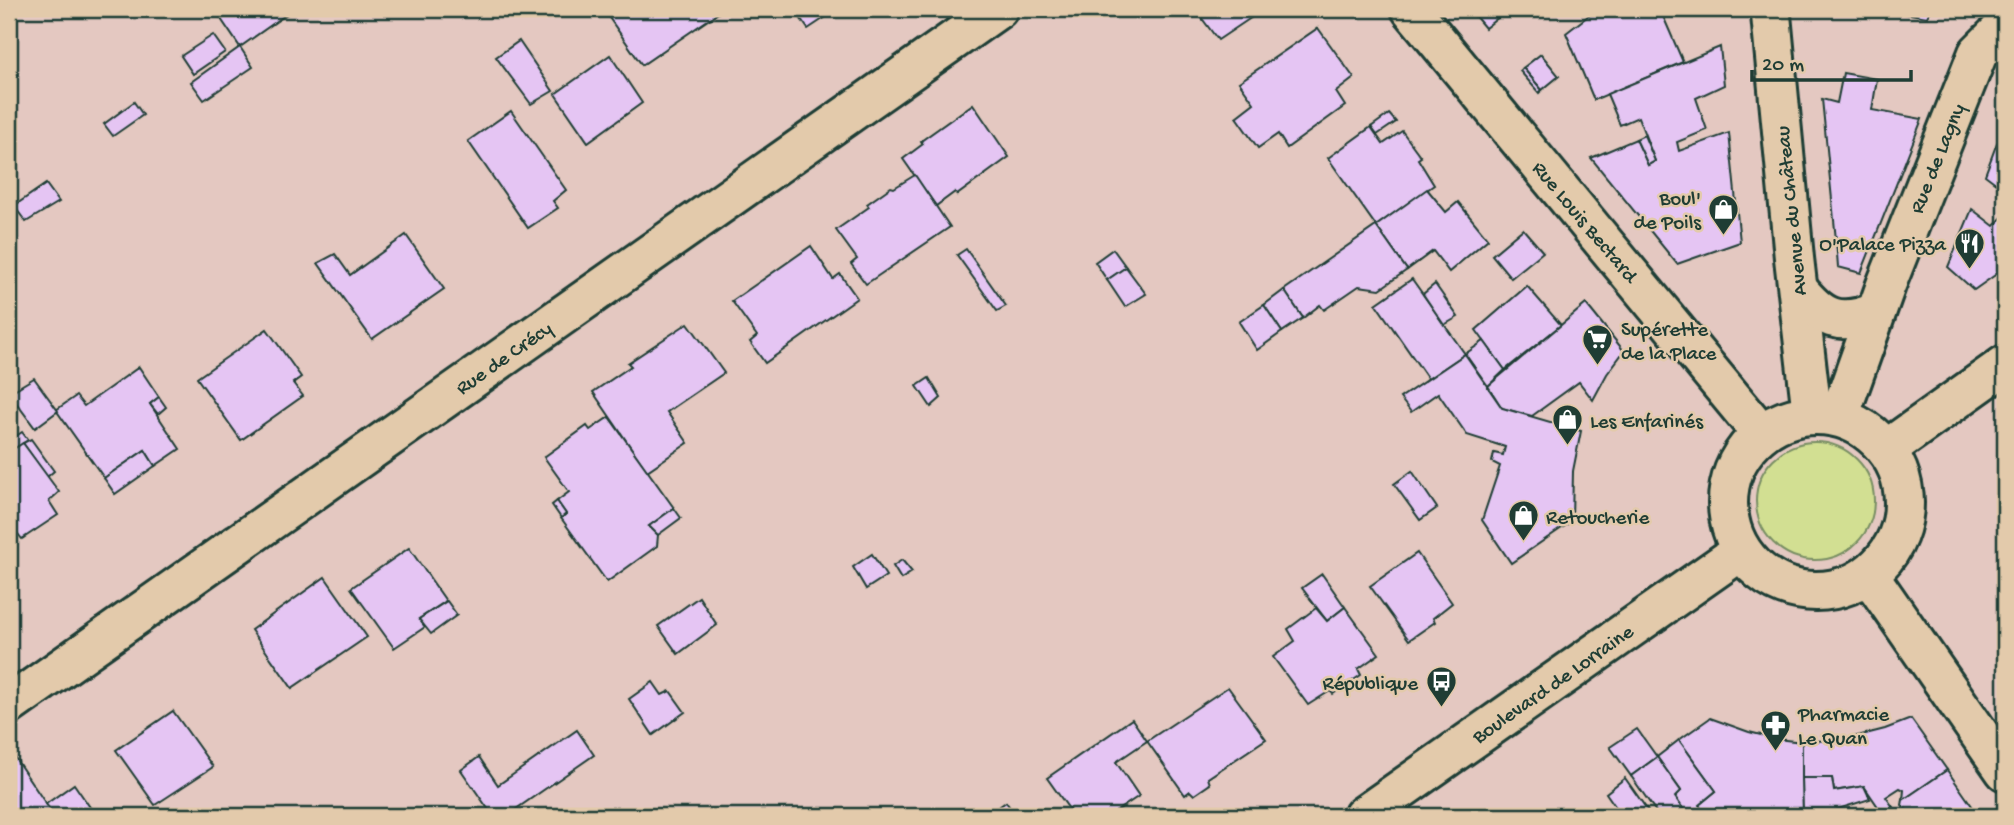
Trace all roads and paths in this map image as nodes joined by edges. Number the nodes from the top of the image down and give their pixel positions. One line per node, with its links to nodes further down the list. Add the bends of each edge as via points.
1 (998, 9): 13 (street, Rue de Crécy)
2 (1411, 9): 9 (street, Rue Louis Bectard)
3 (1772, 9): 5 (street, Avenue du Château)
4 (2005, 26): 6 (street, Rue de Lagny, via 1978,53)
5 (1798, 289): 6 (street, via 1813,308 1827,316 1857,320); 8 (street, Avenue du Château)
6 (1876, 312): 8 (street, Rue de Lagny)
7 (2005, 365): 10 (street)
8 (1826, 416): 9 (street, via 1785,420); 10 (street, via 1866,429)
9 (1761, 433): 11 (street, via 1731,476 1727,501 1730,527)
10 (1887, 449): 12 (street, via 1901,474 1903,520 1889,555)
11 (1741, 551): 12 (street, via 1761,573 1786,587 1815,593 1844,589); 15 (street, Boulevard de Lorraine)
12 (1870, 575): 14 (street)
13 (9, 705)
14 (2005, 771)
15 (1363, 816)

